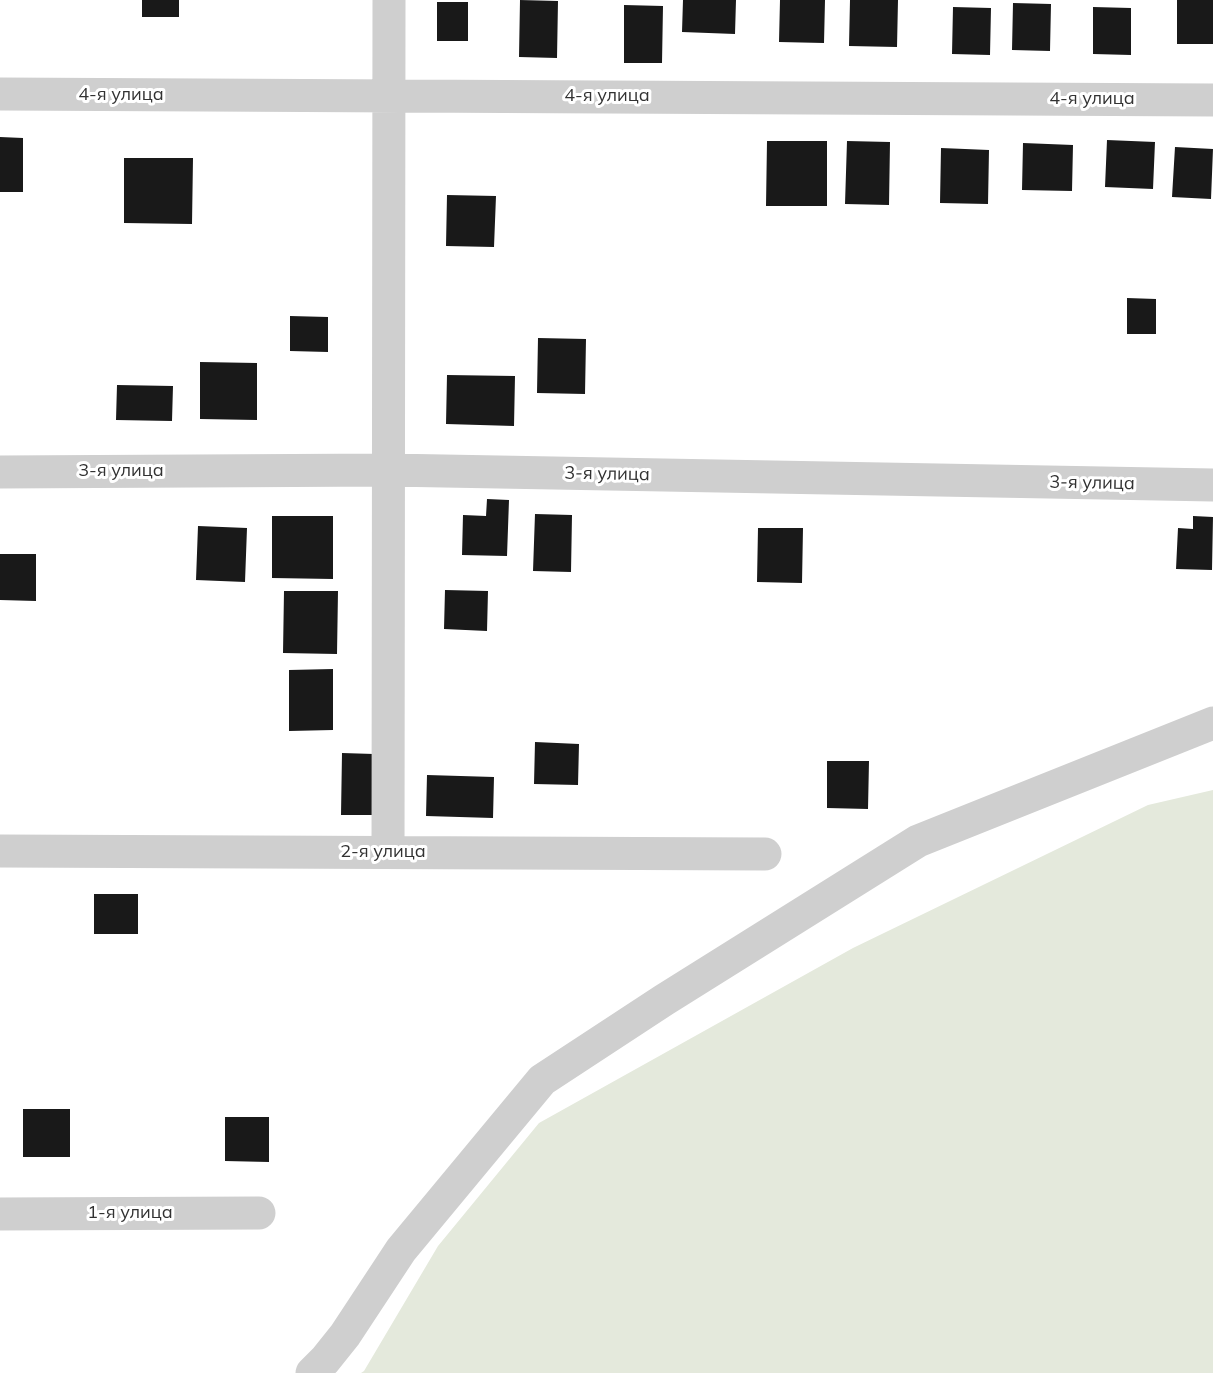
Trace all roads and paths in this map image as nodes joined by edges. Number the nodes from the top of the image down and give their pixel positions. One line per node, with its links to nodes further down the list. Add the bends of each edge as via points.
1 (389, 0): 3 (street)
2 (0, 94): 3 (street, 4-я улица)
3 (389, 95): 4 (street, 4-я улица); 5 (street)
4 (1213, 100)
5 (389, 470): 6 (street, 3-я улица); 7 (street, 3-я улица); 10 (street)
6 (0, 472)
7 (1213, 485)
8 (1213, 723): 14 (street, via 918,841 542,1080 401,1250 345,1335)
9 (0, 851): 10 (street, 2-я улица)
10 (388, 852): 11 (street, 2-я улица)
11 (765, 854)
12 (259, 1213): 13 (street, 1-я улица)
13 (0, 1214)
14 (312, 1373)

